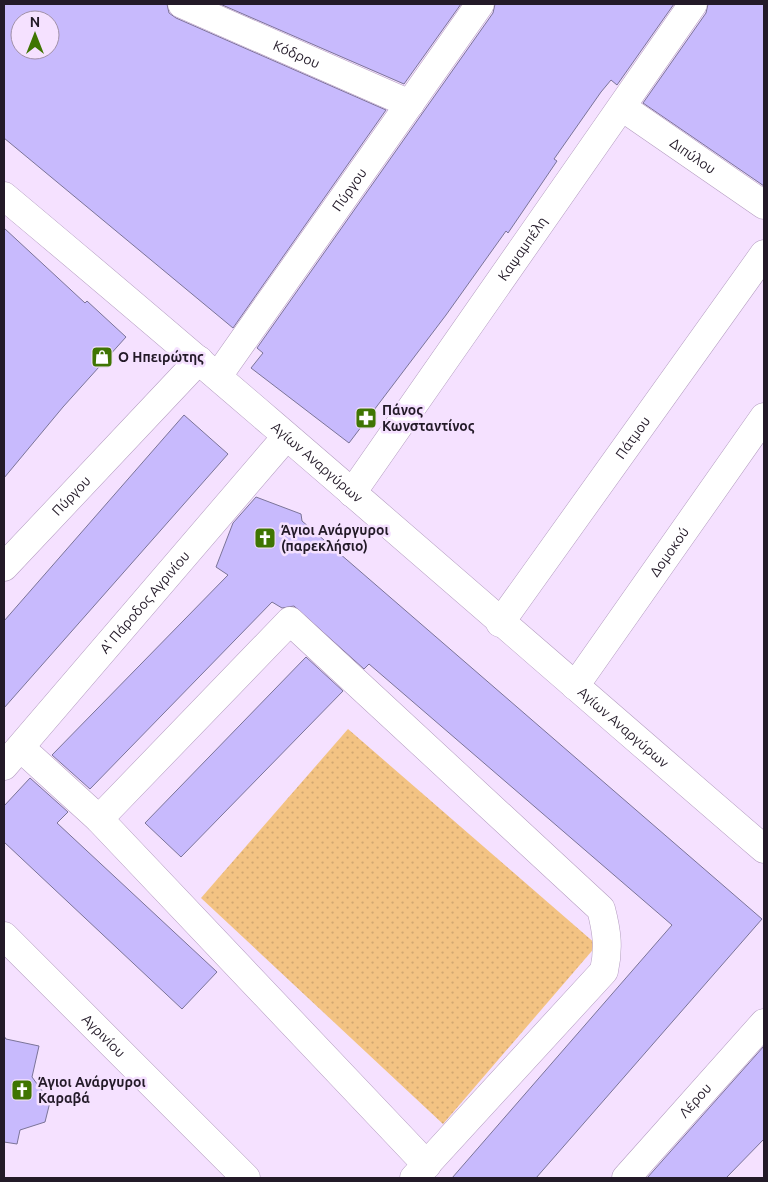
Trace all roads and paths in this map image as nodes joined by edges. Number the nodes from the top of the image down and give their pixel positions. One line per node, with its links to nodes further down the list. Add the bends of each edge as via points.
1 (182, 4): 4 (street, Κόδρου)
2 (480, 4): 4 (street, Πύργου)
3 (693, 4): 5 (street, Καψαμπέλη)
4 (410, 104): 9 (street, Πύργου)
5 (622, 106): 7 (street, Διπύλου); 12 (street, Καψαμπέλη)
6 (4, 196): 9 (street, Αγίων Αναργύρων)
7 (764, 205)
8 (764, 254): 14 (street, Πάτμου)
9 (209, 368): 11 (street, Αγίων Αναργύρων); 13 (street, Πύργου)
10 (764, 417): 15 (street, Δομοκού)
11 (286, 437): 12 (street, Αγίων Αναργύρων); 16 (street, Α' Πάροδος Αγρινίου)
12 (352, 493): 14 (street, Αγίων Αναργύρων)
13 (4, 567)
14 (500, 623): 15 (street, Αγίων Αναργύρων)
15 (575, 686): 18 (street, Αγίων Αναργύρων)
16 (12, 757): 17 (street)
17 (99, 818): 21 (street); 21 (street, via 290,621 601,909 608,937 604,972)
18 (764, 849)
19 (4, 936): 22 (street, Αγρινίου)
20 (764, 1023): 23 (street, Λέρου)
21 (421, 1172)
22 (246, 1178)
23 (626, 1178)

